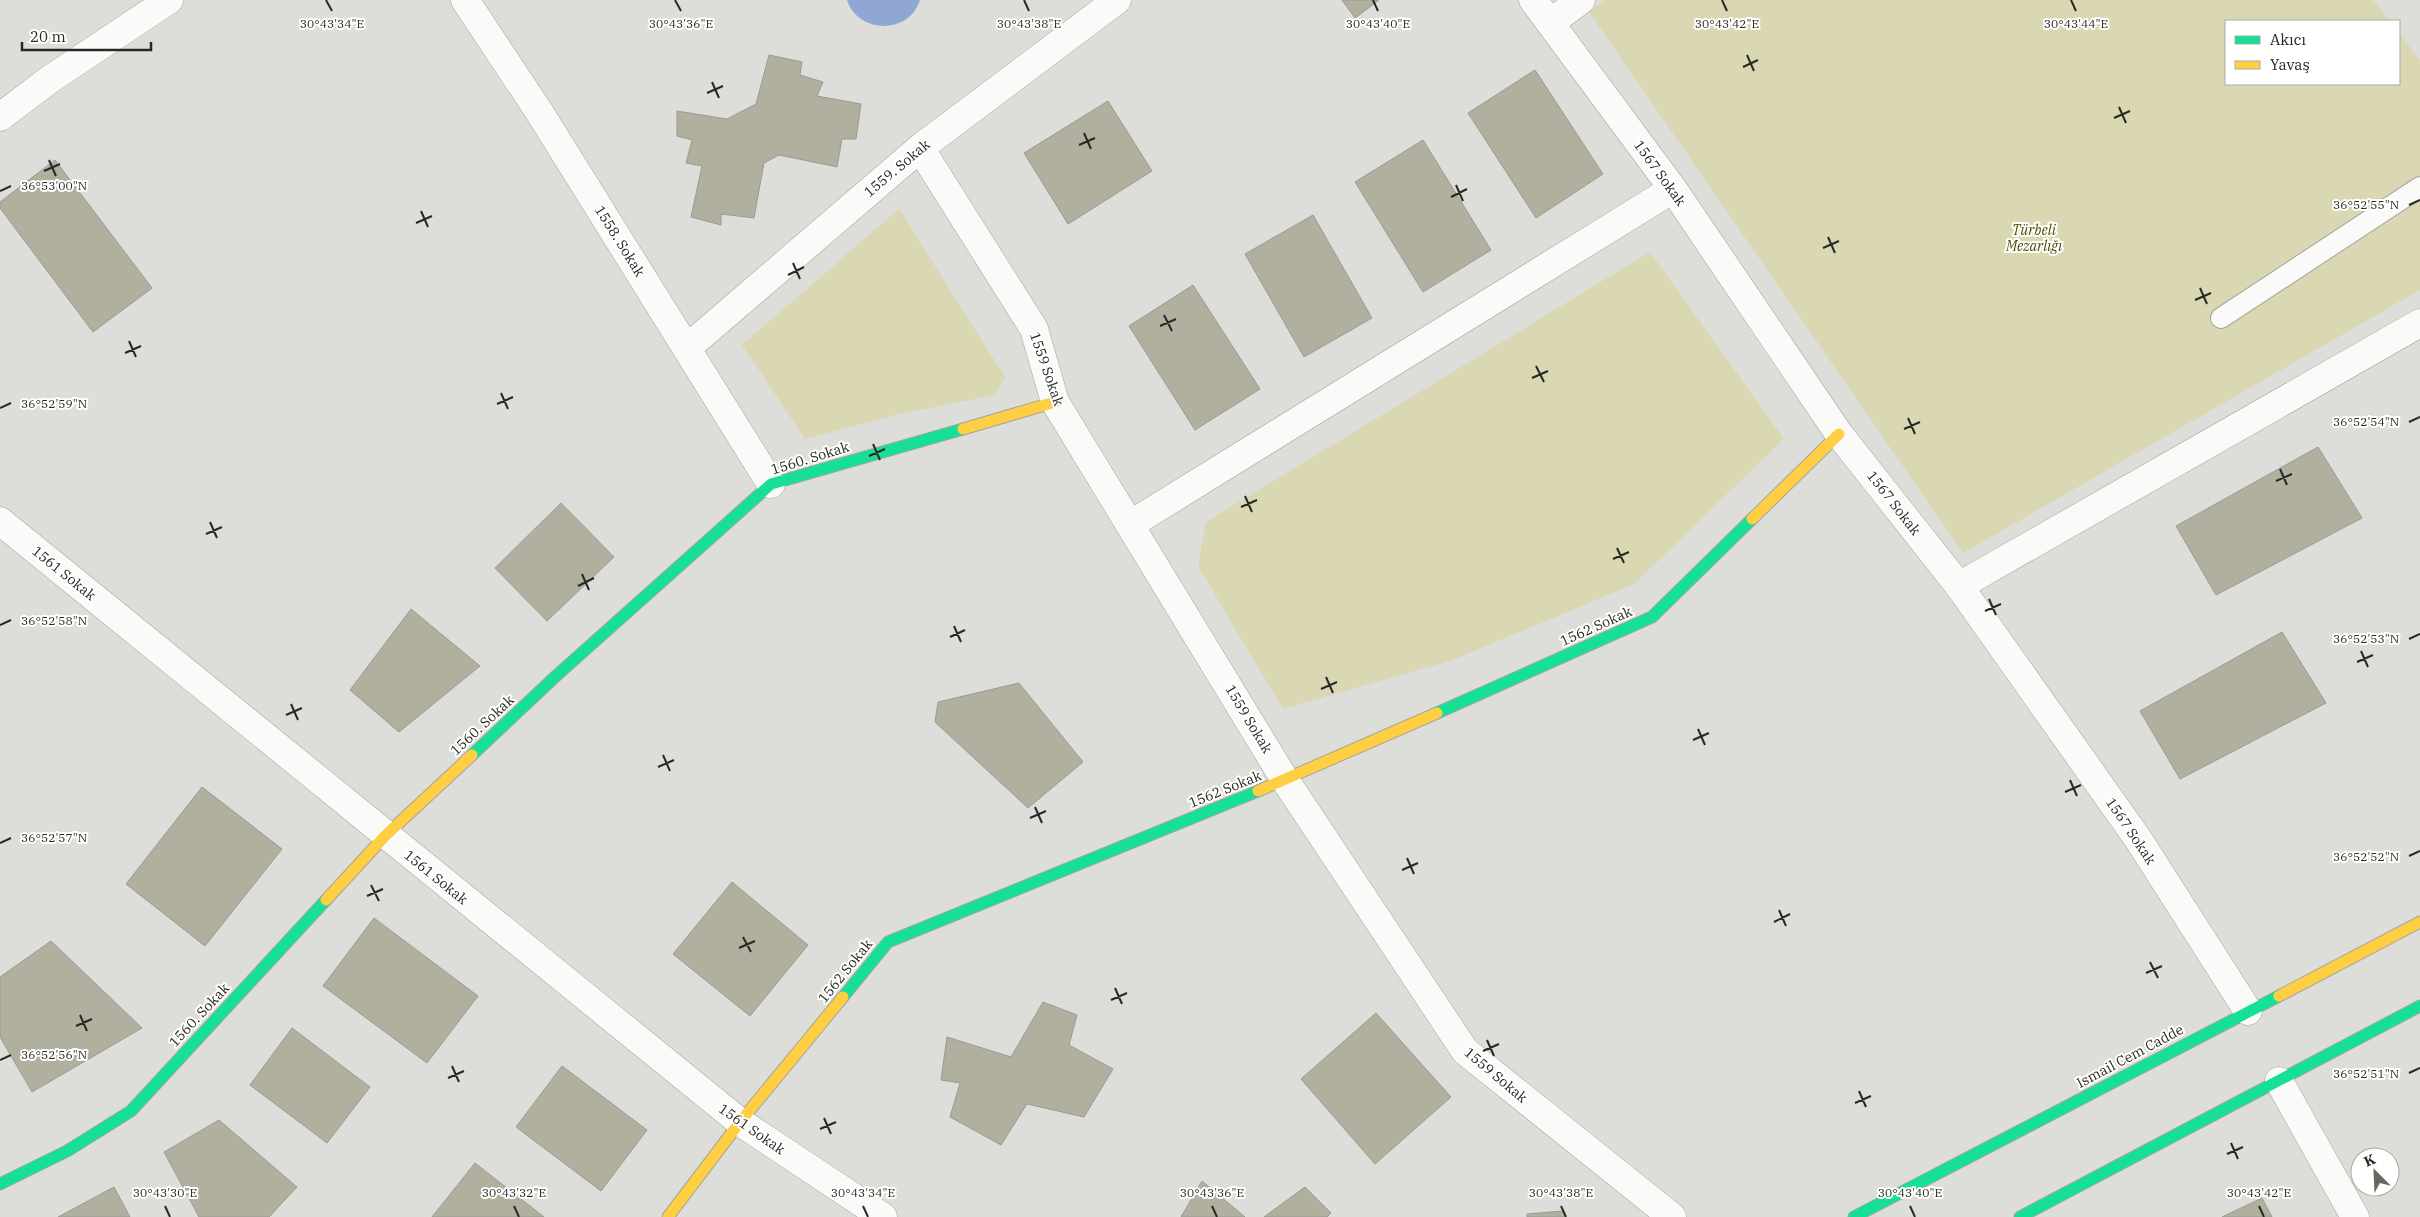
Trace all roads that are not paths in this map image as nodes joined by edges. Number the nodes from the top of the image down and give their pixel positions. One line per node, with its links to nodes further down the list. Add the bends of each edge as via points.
1 (169, 0): 7 (street, via 49,80)
2 (465, 0): 13 (street, 1558. Sokak)
3 (1117, 0): 8 (street, 1559. Sokak)
4 (1533, 0): 6 (street, 1567 Sokak)
5 (1581, 0): 6 (street)
6 (1550, 23): 10 (street, 1567 Sokak)
7 (0, 117)
8 (920, 148): 13 (street, 1559. Sokak); 14 (street, 1559 Sokak, via 1034,329)
9 (2420, 188): 11 (lane)
10 (1673, 189): 15 (street, 1567 Sokak); 18 (street)
11 (2221, 318)
12 (2420, 323): 19 (street)
13 (687, 348): 16 (street, 1558. Sokak)
14 (1056, 402): 16 (street, 1560. Sokak); 18 (street, 1559 Sokak)
15 (1839, 434): 19 (street, 1567 Sokak); 20 (street, 1562 Sokak, via 1652,617)
16 (771, 484): 21 (street, 1560. Sokak, via 556,676)
17 (0, 521): 21 (street, 1561 Sokak)
18 (1131, 524): 20 (street, 1559 Sokak)
19 (1958, 586): 24 (street, 1567 Sokak, via 2138,839)
20 (1285, 780): 26 (street, 1562 Sokak, via 888,942); 30 (street, 1559 Sokak, via 1465,1051)
21 (385, 836): 26 (street, 1561 Sokak); 27 (street, 1560. Sokak, via 130,1111 85,1143)
22 (2420, 922): 24 (street, Ismail Cem Cadde)
23 (2420, 1006): 25 (street)
24 (2248, 1011): 31 (street, Ismail Cem Cadde)
25 (2279, 1081): 32 (street); 33 (street)
26 (740, 1122): 28 (street, 1562 Sokak); 29 (street, 1561 Sokak)
27 (0, 1184)
28 (668, 1217)
29 (883, 1217)
30 (1672, 1217)
31 (1854, 1217)
32 (2020, 1217)
33 (2355, 1217)

